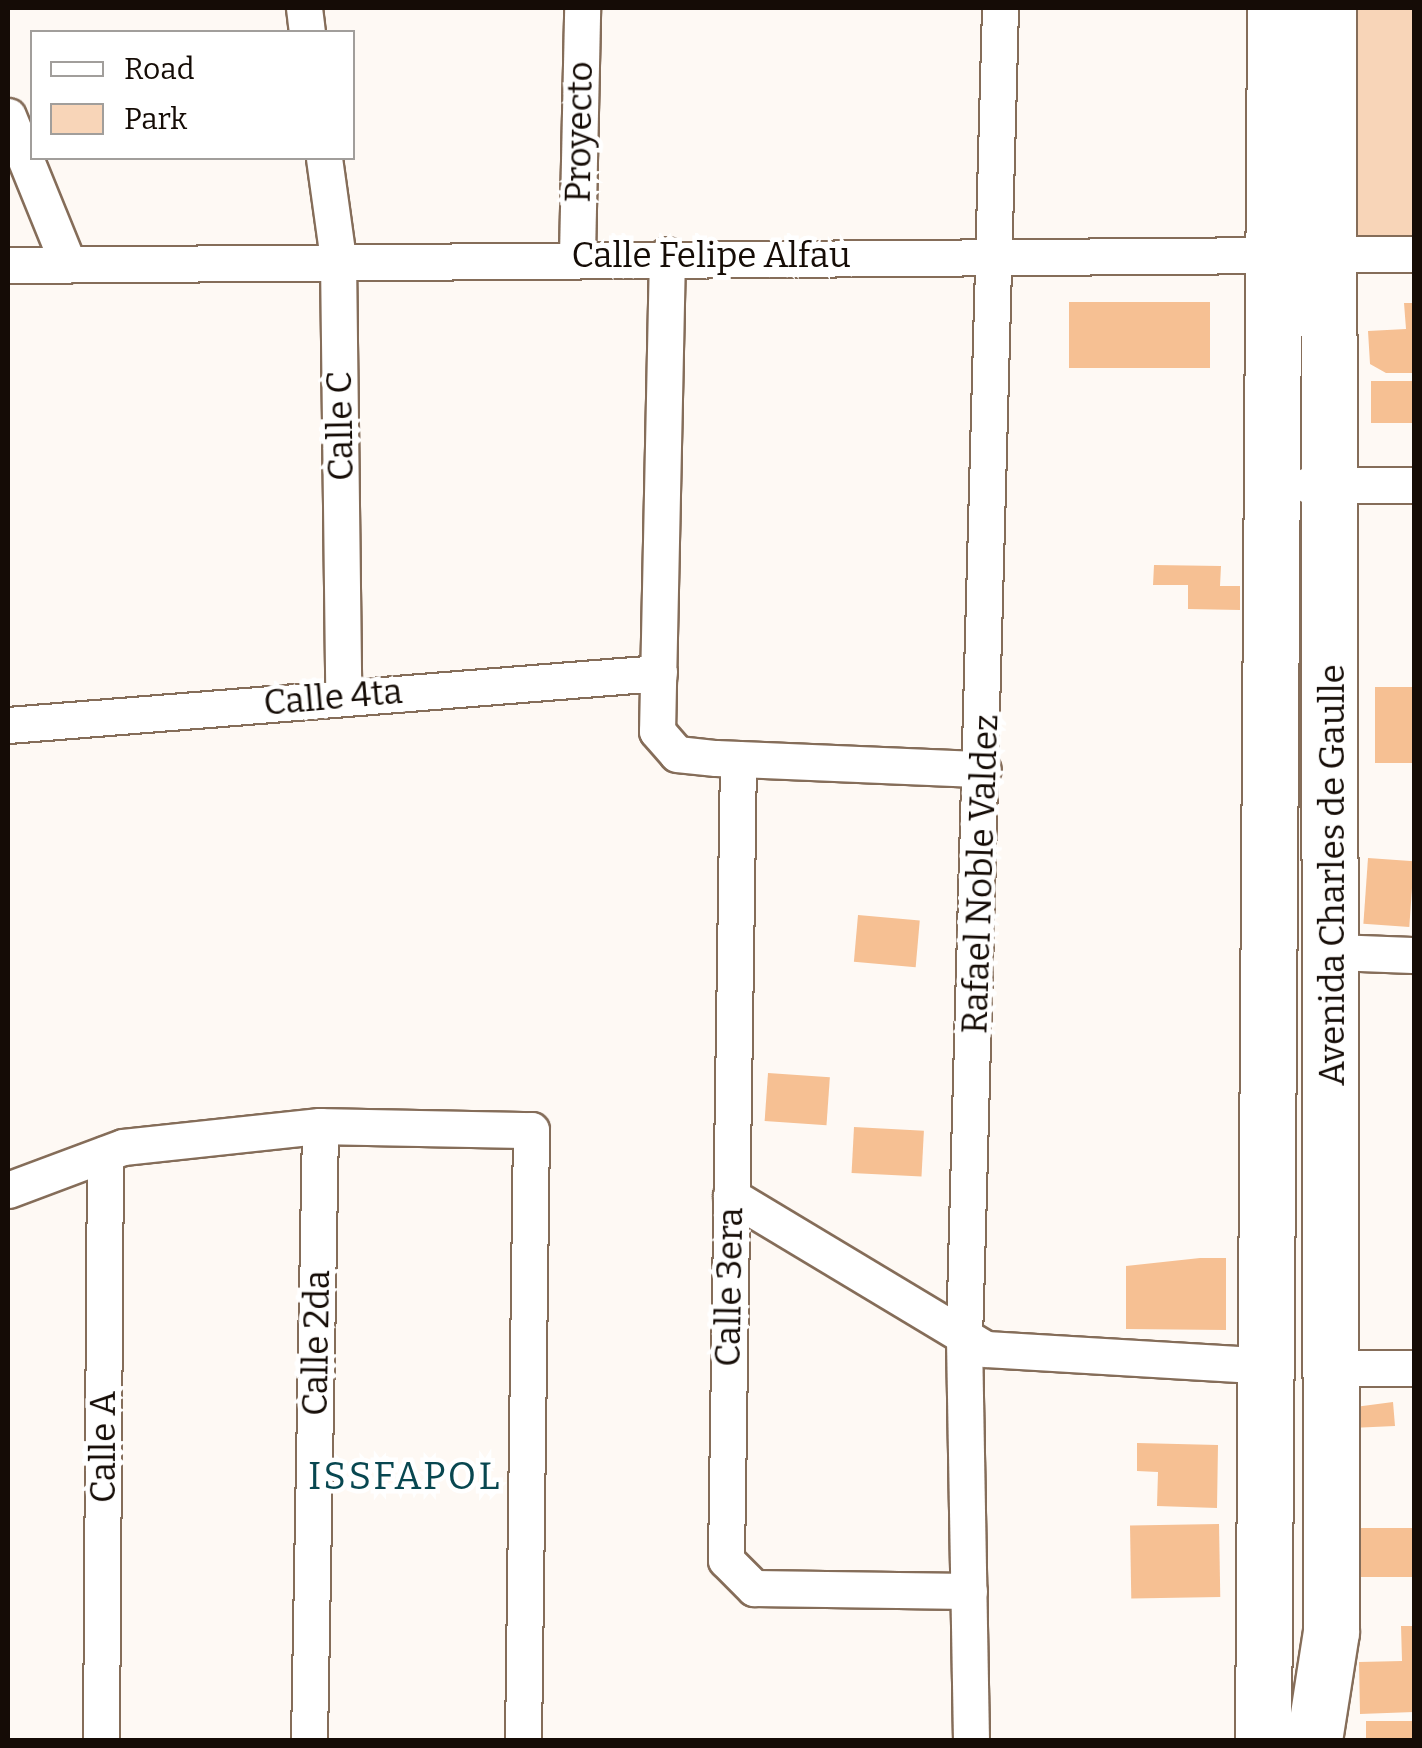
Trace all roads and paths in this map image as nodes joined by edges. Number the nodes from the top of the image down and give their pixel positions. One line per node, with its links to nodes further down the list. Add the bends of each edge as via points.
1 (582, 8): 12 (street, Proyecto)
2 (1000, 8): 7 (street, Rafael Noble Valdez)
3 (1275, 8): 8 (main road, Avenida Charles de Gaulle)
4 (1328, 8): 9 (main road, Avenida Charles de Gaulle)
5 (8, 116): 14 (street)
6 (324, 160): 13 (street, Calle C)
7 (997, 253): 8 (street, Calle Felipe Alfau); 11 (street, Calle Felipe Alfau); 23 (street, Rafael Noble Valdez)
8 (1274, 253): 9 (street, Calle Felipe Alfau); 18 (main road, Avenida Charles de Gaulle)
9 (1331, 254): 10 (street, Calle Felipe Alfau); 16 (main road, Avenida Charles de Gaulle)
10 (1414, 254)
11 (667, 255): 12 (street, Calle Felipe Alfau); 19 (street)
12 (576, 256): 13 (street, Calle Felipe Alfau)
13 (338, 258): 14 (street, Calle Felipe Alfau); 20 (street, Calle C)
14 (68, 264): 15 (street, Calle Felipe Alfau)
15 (8, 266)
16 (1332, 485): 17 (street); 18 (street); 24 (main road, Avenida Charles de Gaulle)
17 (1414, 485)
18 (1277, 486): 31 (main road, Avenida Charles de Gaulle)
19 (658, 672): 20 (street, Calle 4ta); 22 (street, via 657,731 676,754)
20 (343, 695): 21 (street, Calle 4ta)
21 (8, 725)
22 (738, 759): 23 (street); 29 (street, Calle 3era)
23 (984, 769): 30 (street, Rafael Noble Valdez)
24 (1332, 952): 25 (street); 32 (main road, Avenida Charles de Gaulle)
25 (1414, 955)
26 (320, 1126): 27 (street); 38 (street, Calle 2da); 39 (street, via 531,1130)
27 (104, 1154): 28 (street); 37 (street, Calle A)
28 (8, 1190)
29 (731, 1196): 30 (street); 34 (street, Calle 3era, via 726,1560 754,1588)
30 (964, 1338): 31 (street, via 986,1350); 34 (street, Rafael Noble Valdez)
31 (1270, 1366): 35 (main road, Avenida Charles de Gaulle)
32 (1332, 1368): 33 (street); 36 (main road, Avenida Charles de Gaulle)
33 (1414, 1368)
34 (969, 1591): 40 (street, Rafael Noble Valdez)
35 (1259, 1628): 41 (main road); 42 (main road, Avenida Charles de Gaulle)
36 (1331, 1632): 43 (main road, Avenida Charles de Gaulle); 44 (main road)
37 (101, 1740)
38 (309, 1740)
39 (523, 1740)
40 (971, 1740)
41 (1242, 1740)
42 (1263, 1740)
43 (1314, 1740)
44 (1338, 1740)

